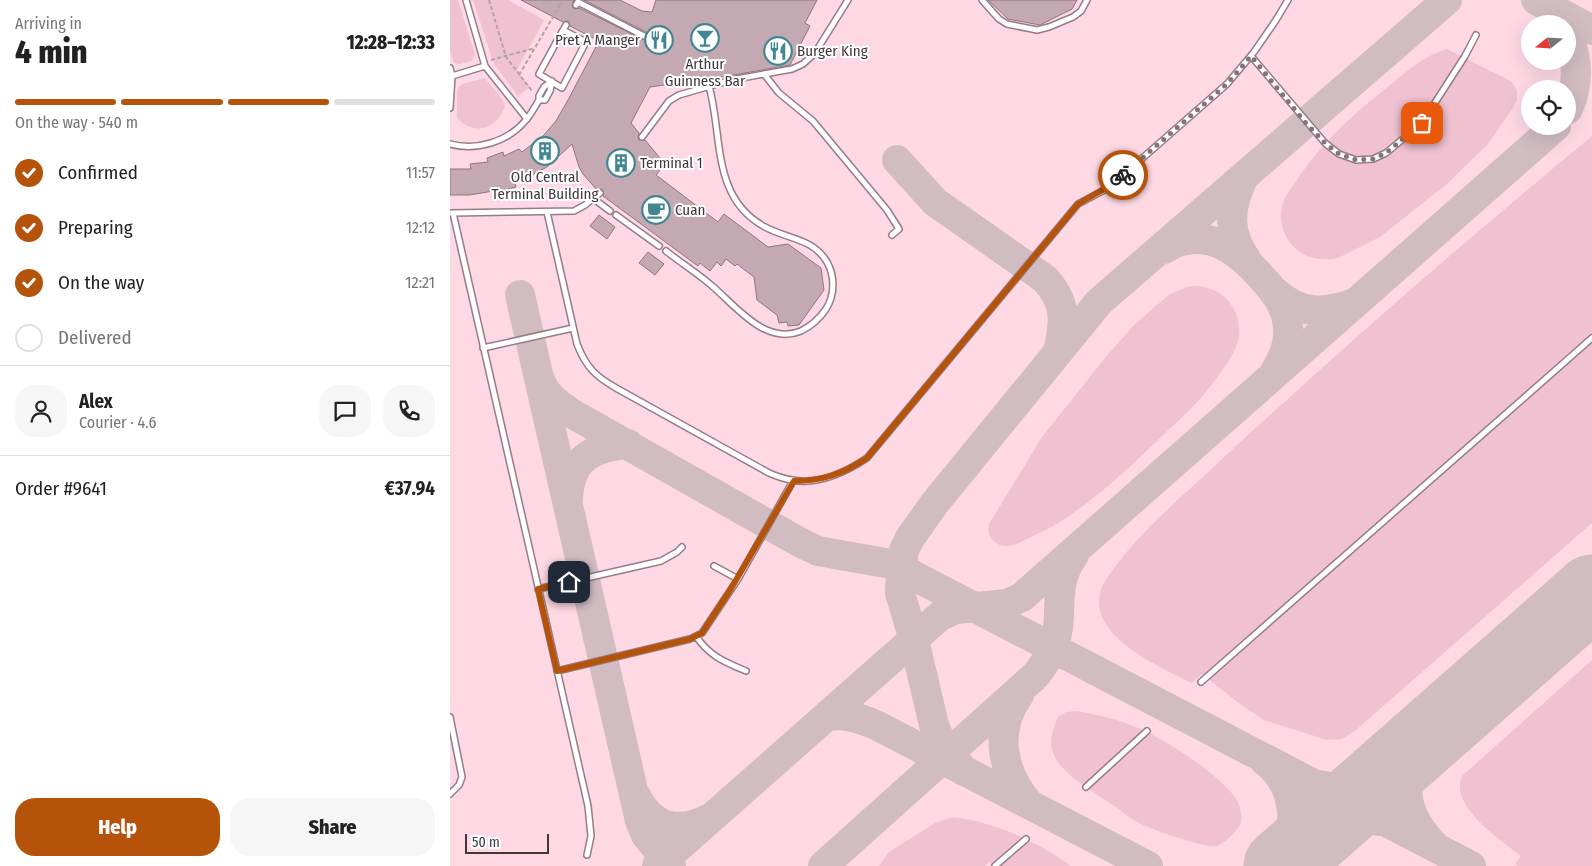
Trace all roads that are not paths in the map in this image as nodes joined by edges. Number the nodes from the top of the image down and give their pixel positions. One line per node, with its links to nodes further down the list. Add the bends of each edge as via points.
1 (466, 0): 10 (lane)
2 (848, 0): 12 (lane, via 815,53 803,64)
3 (982, 0): 4 (lane, via 1006,24 1037,30 1073,17)
4 (1087, 0)
5 (1288, 0): 9 (lane)
6 (576, 5): 8 (lane, via 578,2)
7 (1476, 35): 9 (lane, via 1422,123 1386,153 1373,159 1356,160 1339,154 1325,143)
8 (644, 36)
9 (1251, 56): 32 (lane, via 1227,84 1130,169 1078,204 867,458 848,470 822,478)
10 (485, 64): 13 (lane); 17 (lane)
11 (450, 68): 13 (lane)
12 (764, 74): 15 (lane); 26 (lane, via 779,93 813,121 887,210 899,229)
13 (452, 76): 16 (lane)
14 (552, 81): 14 (lane, via 562,88 586,42 564,27 539,74); 17 (lane, via 539,96 540,100)
15 (708, 86): 18 (lane, via 669,100); 28 (lane, via 728,188 753,219 775,232 795,237 822,255 832,273 831,299 821,316 807,328 789,334 773,333 755,323)
16 (450, 108)
17 (528, 119): 19 (lane, via 509,136 496,141 467,147)
18 (642, 137)
19 (450, 144)
20 (600, 193): 21 (lane)
21 (594, 199): 22 (lane); 23 (lane, via 574,210)
22 (610, 210)
23 (547, 212): 24 (lane); 29 (lane)
24 (451, 213): 31 (lane)
25 (616, 215): 27 (lane)
26 (892, 235)
27 (659, 246)
28 (666, 251)
29 (573, 328): 31 (lane); 32 (lane, via 582,357 601,379 768,473)
30 (1592, 338): 40 (lane)
31 (483, 348): 36 (lane)
32 (794, 481): 35 (lane)
33 (682, 547): 36 (lane, via 668,558 654,563)
34 (714, 566): 35 (lane)
35 (738, 579): 37 (lane, via 702,633)
36 (538, 589): 39 (lane)
37 (696, 636): 38 (lane, via 717,659); 39 (lane)
38 (746, 670)
39 (557, 671): 46 (lane, via 590,821)
40 (1201, 682)
41 (450, 717): 44 (lane, via 462,778)
42 (1147, 732): 43 (lane)
43 (1086, 787)
44 (450, 794)
45 (1026, 839): 47 (lane)
46 (587, 854)
47 (994, 866)

